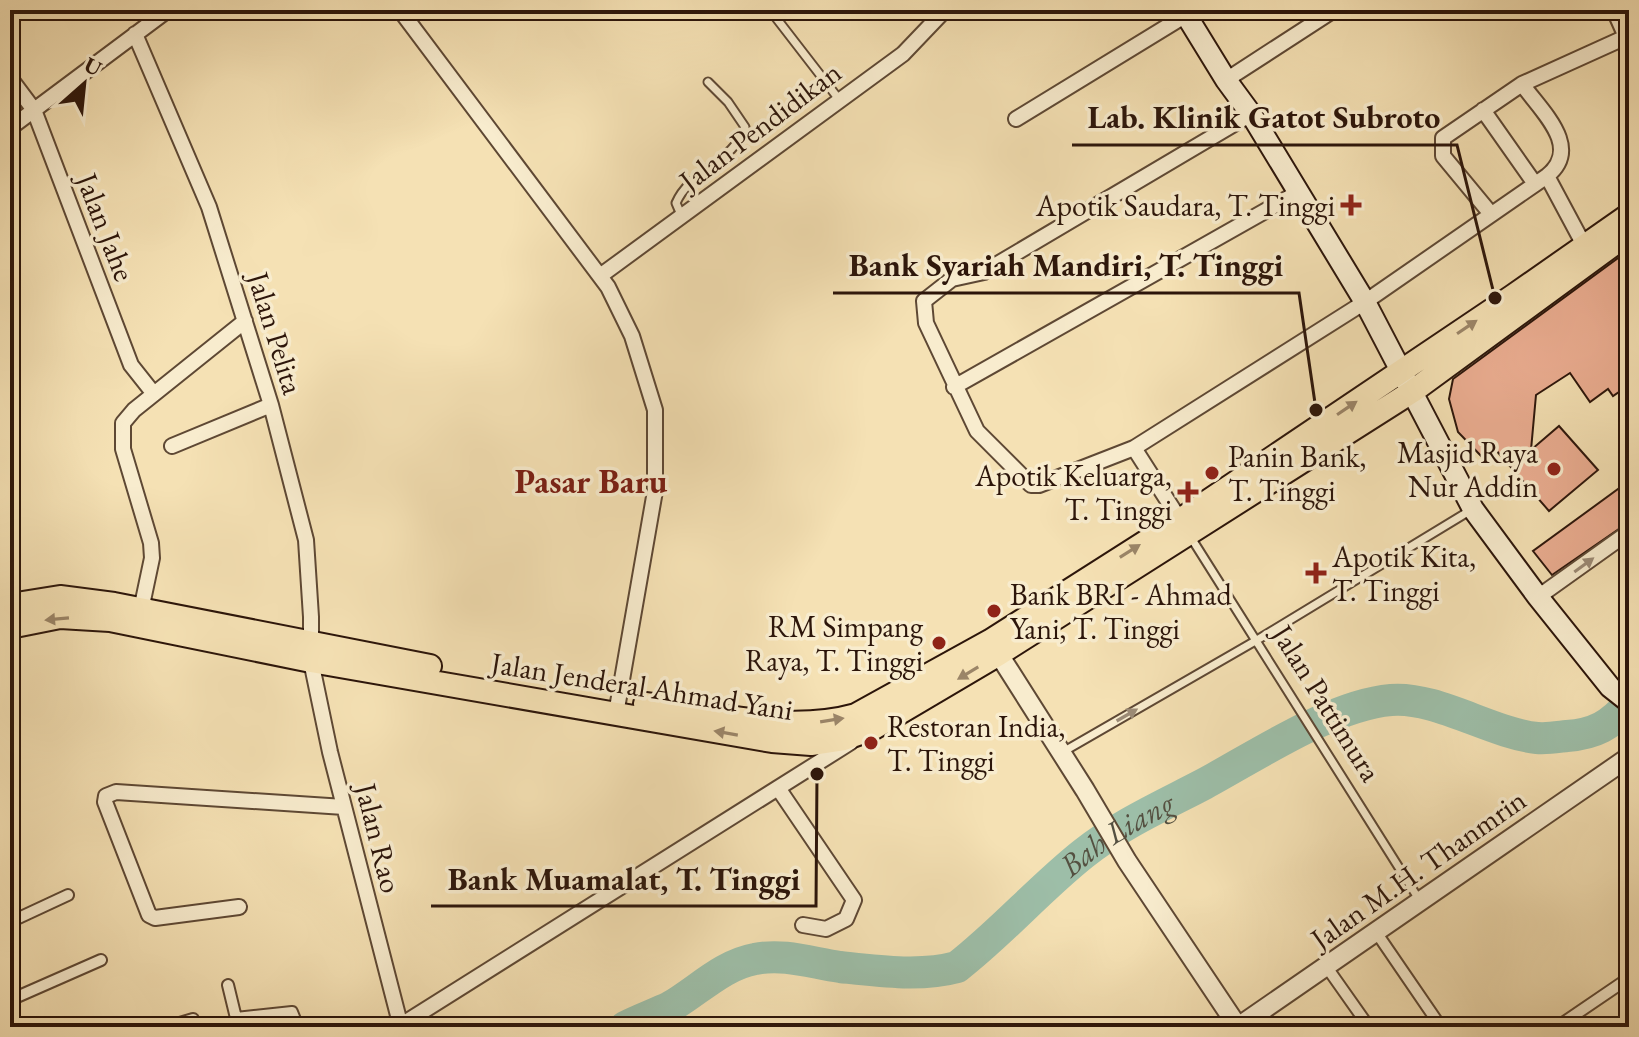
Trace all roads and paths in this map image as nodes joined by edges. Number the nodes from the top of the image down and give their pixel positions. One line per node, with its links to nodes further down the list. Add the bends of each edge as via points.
1 (168, 10): 8 (street)
2 (400, 10): 27 (street)
3 (770, 10): 14 (lane)
4 (945, 10): 14 (street, Jalan Pendidikan, via 903,54)
5 (1334, 10): 11 (street)
6 (1614, 10): 9 (street)
7 (1184, 12): 11 (main road); 18 (street)
8 (135, 34): 15 (street); 29 (street, Jalan Pelita, via 209,207)
9 (1627, 40): 13 (street)
10 (10, 78): 15 (street, Jalan Jahe)
11 (1226, 80): 17 (main road)
12 (708, 82): 24 (lane, via 745,127 741,142 682,190 676,203)
13 (1522, 84): 16 (street); 20 (street, via 1563,139 1556,169)
14 (838, 98): 24 (street, Jalan Pendidikan)
15 (34, 110): 19 (street); 33 (street, Jalan Jahe, via 131,365)
16 (1483, 110): 20 (street); 22 (street, via 1449,132 1442,146 1443,156)
17 (1251, 114): 21 (main road); 31 (street, via 984,272 952,279 924,301 926,323)
18 (1016, 119)
19 (10, 128)
20 (1541, 180): 22 (street); 26 (street)
21 (1297, 193): 28 (main road); 31 (street)
22 (1491, 214): 28 (street)
23 (1629, 215): 26 (main road, Jalan Jenderal Ahmad Yani)
24 (682, 217): 27 (street, Jalan Pendidikan)
25 (1629, 233): 32 (main road, Jalan Jenderal Ahmad Yani)
26 (1585, 247): 30 (main road, Jalan Jenderal Ahmad Yani, one-way to 26)
27 (600, 276): 48 (street, via 632,336 655,410 655,491)
28 (1365, 302): 30 (main road); 36 (street)
29 (245, 321): 33 (street); 34 (street, Jalan Pelita)
30 (1402, 371): 32 (main road); 38 (main road, Jalan Jenderal Ahmad Yani, one-way to 30)
31 (954, 387): 36 (street, via 977,431 1031,485)
32 (1413, 391): 37 (main road); 38 (main road, Jalan Jenderal Ahmad Yani)
33 (154, 394): 42 (street, via 121,431 151,543)
34 (271, 405): 35 (street); 46 (street, Jalan Pelita, via 306,540)
35 (172, 446)
36 (1134, 448): 38 (street, Jalan Pattimura)
37 (1473, 509): 40 (main road); 44 (lane)
38 (1184, 527): 44 (lane, Jalan Pattimura); 45 (main road, Jalan Jenderal Ahmad Yani)
39 (1629, 532): 40 (street, one-way to 39)
40 (1538, 597): 47 (main road, via 1610,687)
41 (10, 605): 42 (main road, Jalan Jenderal Ahmad Yani, via 60,597)
42 (141, 610): 46 (main road, Jalan Jenderal Ahmad Yani)
43 (10, 627): 46 (main road, Jalan Jenderal Ahmad Yani, one-way to 43, via 110,620 60,617)
44 (1257, 640): 50 (lane, one-way to 44); 55 (lane, Jalan Pattimura)
45 (994, 648): 48 (main road, Jalan Jenderal Ahmad Yani, one-way to 45, via 804,724 836,721); 49 (main road, Jalan Jenderal Ahmad Yani, one-way to 49); 50 (street)
46 (311, 653): 48 (main road, Jalan Jenderal Ahmad Yani); 53 (street, Jalan Rao)
47 (1629, 702)
48 (618, 707): 49 (main road, Jalan Jenderal Ahmad Yani, one-way to 48, via 811,744 772,741)
49 (872, 729): 52 (street)
50 (1060, 754): 69 (street)
51 (1629, 757): 55 (street, Jalan M.H. Thanmrin)
52 (778, 788): 58 (street, via 854,900 846,919 826,929); 68 (street)
53 (344, 807): 56 (street, via 116,792 106,796 149,915); 68 (street, Jalan Rao)
54 (68, 895): 57 (street)
55 (1420, 901): 59 (street, Jalan M.H. Thanmrin)
56 (239, 907)
57 (10, 922)
58 (803, 925)
59 (1376, 932): 61 (street, Jalan M.H. Thanmrin); 71 (street)
60 (101, 960): 64 (street)
61 (1326, 966): 69 (street, Jalan M.H. Thanmrin); 70 (street)
62 (1629, 978): 72 (street)
63 (228, 985): 67 (street, via 236,1018 292,1012)
64 (10, 1000)
65 (166, 1027): 66 (street, via 193,1019)
66 (195, 1027)
67 (298, 1027)
68 (400, 1027)
69 (1238, 1027)
70 (1369, 1027)
71 (1441, 1027)
72 (1557, 1027)

